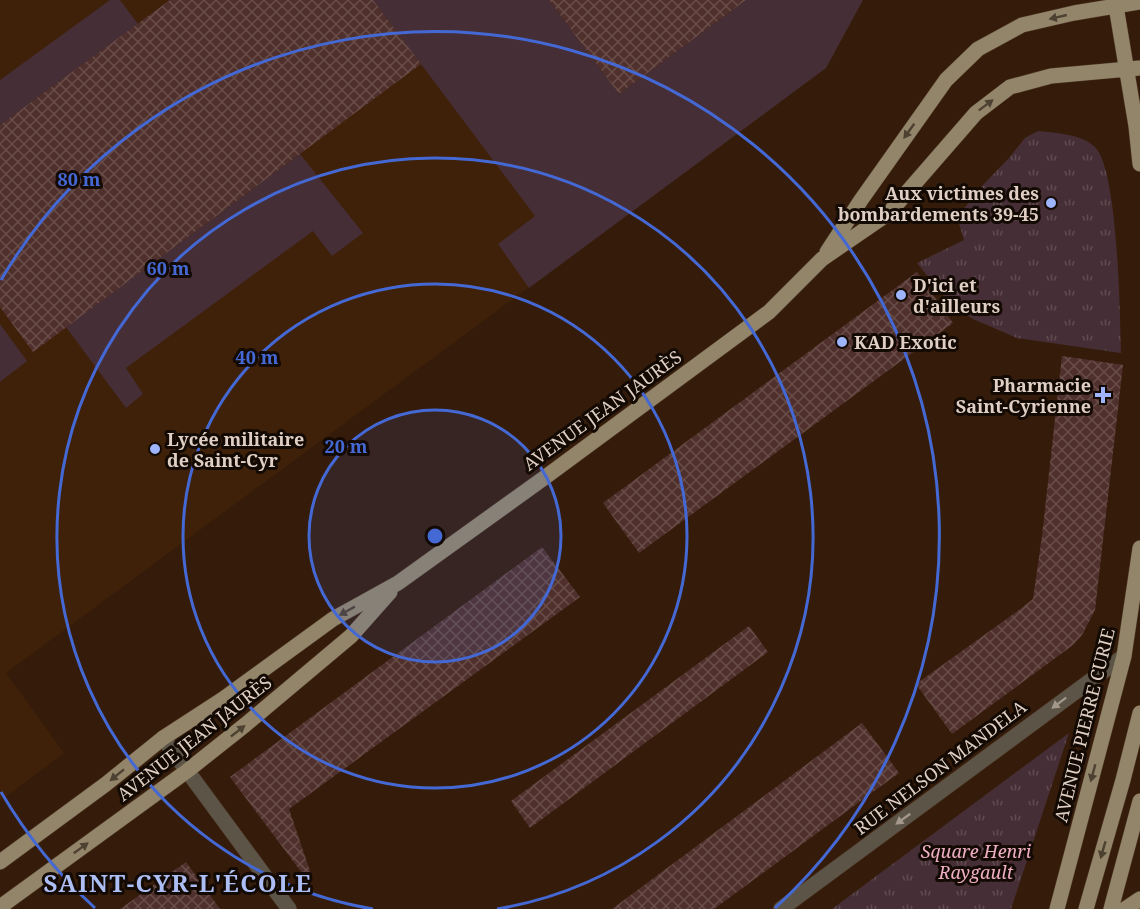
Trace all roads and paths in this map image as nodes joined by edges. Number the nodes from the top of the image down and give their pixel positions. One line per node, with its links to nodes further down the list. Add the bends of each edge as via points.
1 (1140, 2): 2 (main road)
2 (1115, 3): 3 (main road); 5 (main road, one-way to 5, via 1022,25 978,49 946,80)
3 (1133, 69): 4 (main road); 5 (main road, one-way to 3, via 889,213 976,113 1010,87 1051,76)
4 (1140, 164)
5 (822, 259): 7 (main road, AVENUE JEAN JAURÈS, via 769,312)
6 (1140, 548): 8 (main road, AVENUE PIERRE CURIE)
7 (398, 583): 10 (main road, AVENUE JEAN JAURÈS, one-way to 10, via 333,619 224,699); 11 (main road, AVENUE JEAN JAURÈS, one-way to 7, via 351,636)
8 (1124, 656): 17 (street, RUE NELSON MANDELA, one-way to 17); 18 (main road, AVENUE PIERRE CURIE, one-way to 18)
9 (1140, 713): 19 (main road, one-way to 19)
10 (163, 738): 11 (street); 13 (main road, AVENUE JEAN JAURÈS, one-way to 13)
11 (187, 771): 15 (main road, AVENUE JEAN JAURÈS, one-way to 11); 16 (street)
12 (1140, 801): 20 (main road)
13 (0, 862)
14 (1140, 899): 21 (main road)
15 (0, 907)
16 (289, 909)
17 (781, 909)
18 (1058, 909)
19 (1086, 909)
20 (1111, 909)
21 (1125, 909)

